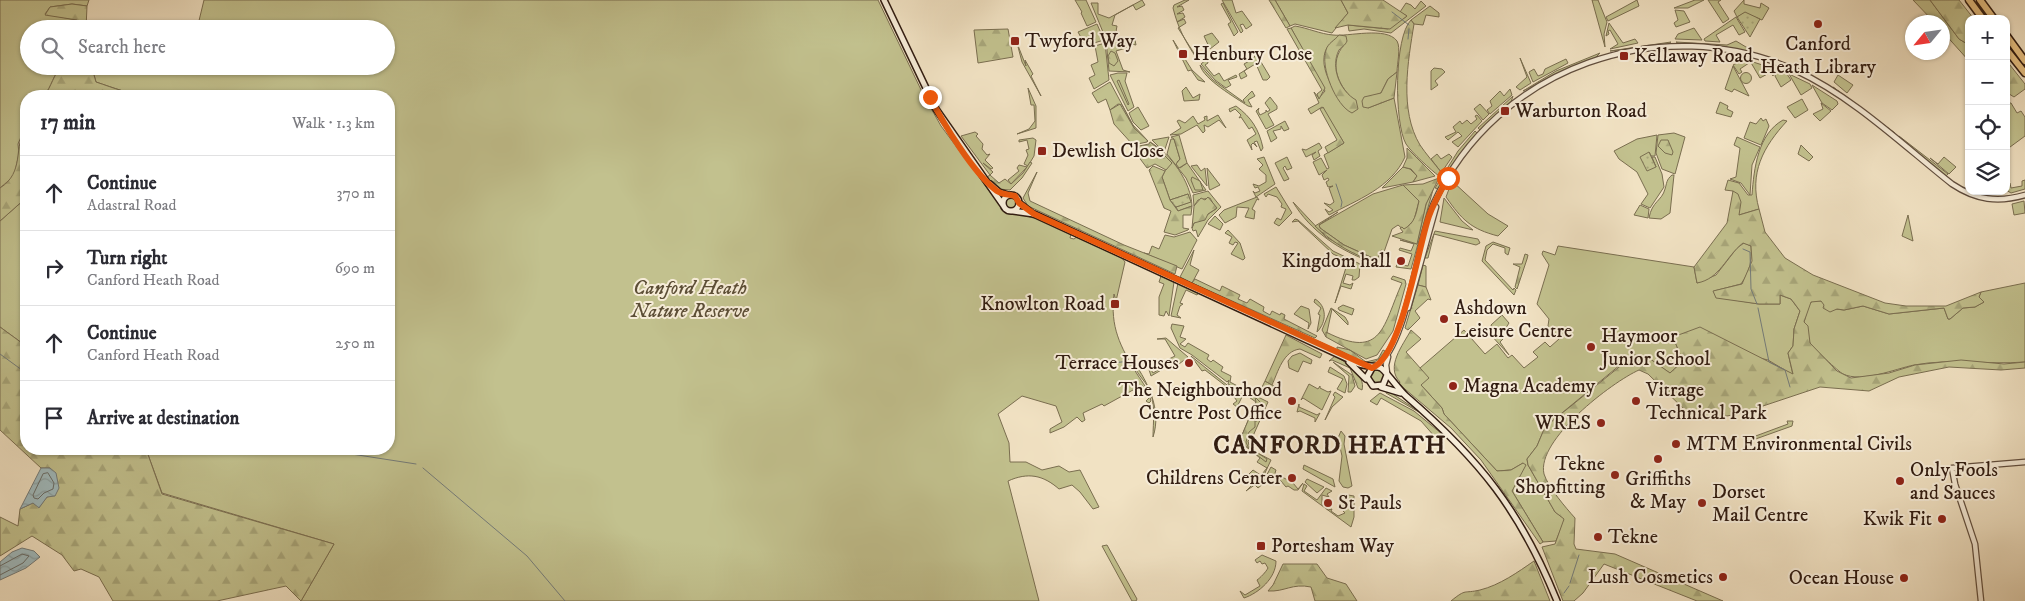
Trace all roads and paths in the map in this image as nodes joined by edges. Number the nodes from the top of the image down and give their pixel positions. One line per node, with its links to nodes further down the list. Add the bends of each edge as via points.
1 (884, 0): 10 (main road, via 936,109)
2 (1969, 0): 4 (highway)
3 (1980, 0): 5 (highway)
4 (1980, 15)
5 (1991, 15)
6 (2010, 40): 8 (highway)
7 (2010, 54): 9 (highway)
8 (2025, 61)
9 (2025, 73)
10 (981, 175): 12 (main road, via 996,190); 15 (main road)
11 (1440, 191): 13 (street, via 1462,154 1483,129 1504,109 1544,82 1571,69 1622,53 1697,46 1758,57 1813,79 1969,194 1997,200); 18 (street); 18 (street, via 1429,216)
12 (1008, 195): 14 (main road, via 1015,196); 15 (main road)
13 (2025, 195)
14 (1019, 203): 16 (main road); 17 (main road)
15 (1002, 205): 16 (main road, via 1005,210)
16 (1013, 211): 17 (main road)
17 (1034, 214): 19 (main road)
18 (1414, 279): 20 (street, via 1396,336 1384,360); 21 (street, via 1398,337 1386,360)
19 (1341, 355): 20 (main road); 22 (main road)
20 (1373, 368): 21 (main road); 22 (main road)
21 (1386, 373): 23 (main road, via 1386,381); 24 (main road)
22 (1367, 380): 23 (main road, via 1374,387)
23 (1381, 387): 24 (main road)
24 (1404, 394): 26 (main road, via 1447,432 1496,488 1530,540)
25 (2025, 462): 27 (street, via 1952,468 1975,544)
26 (1558, 601)
27 (1980, 601)

